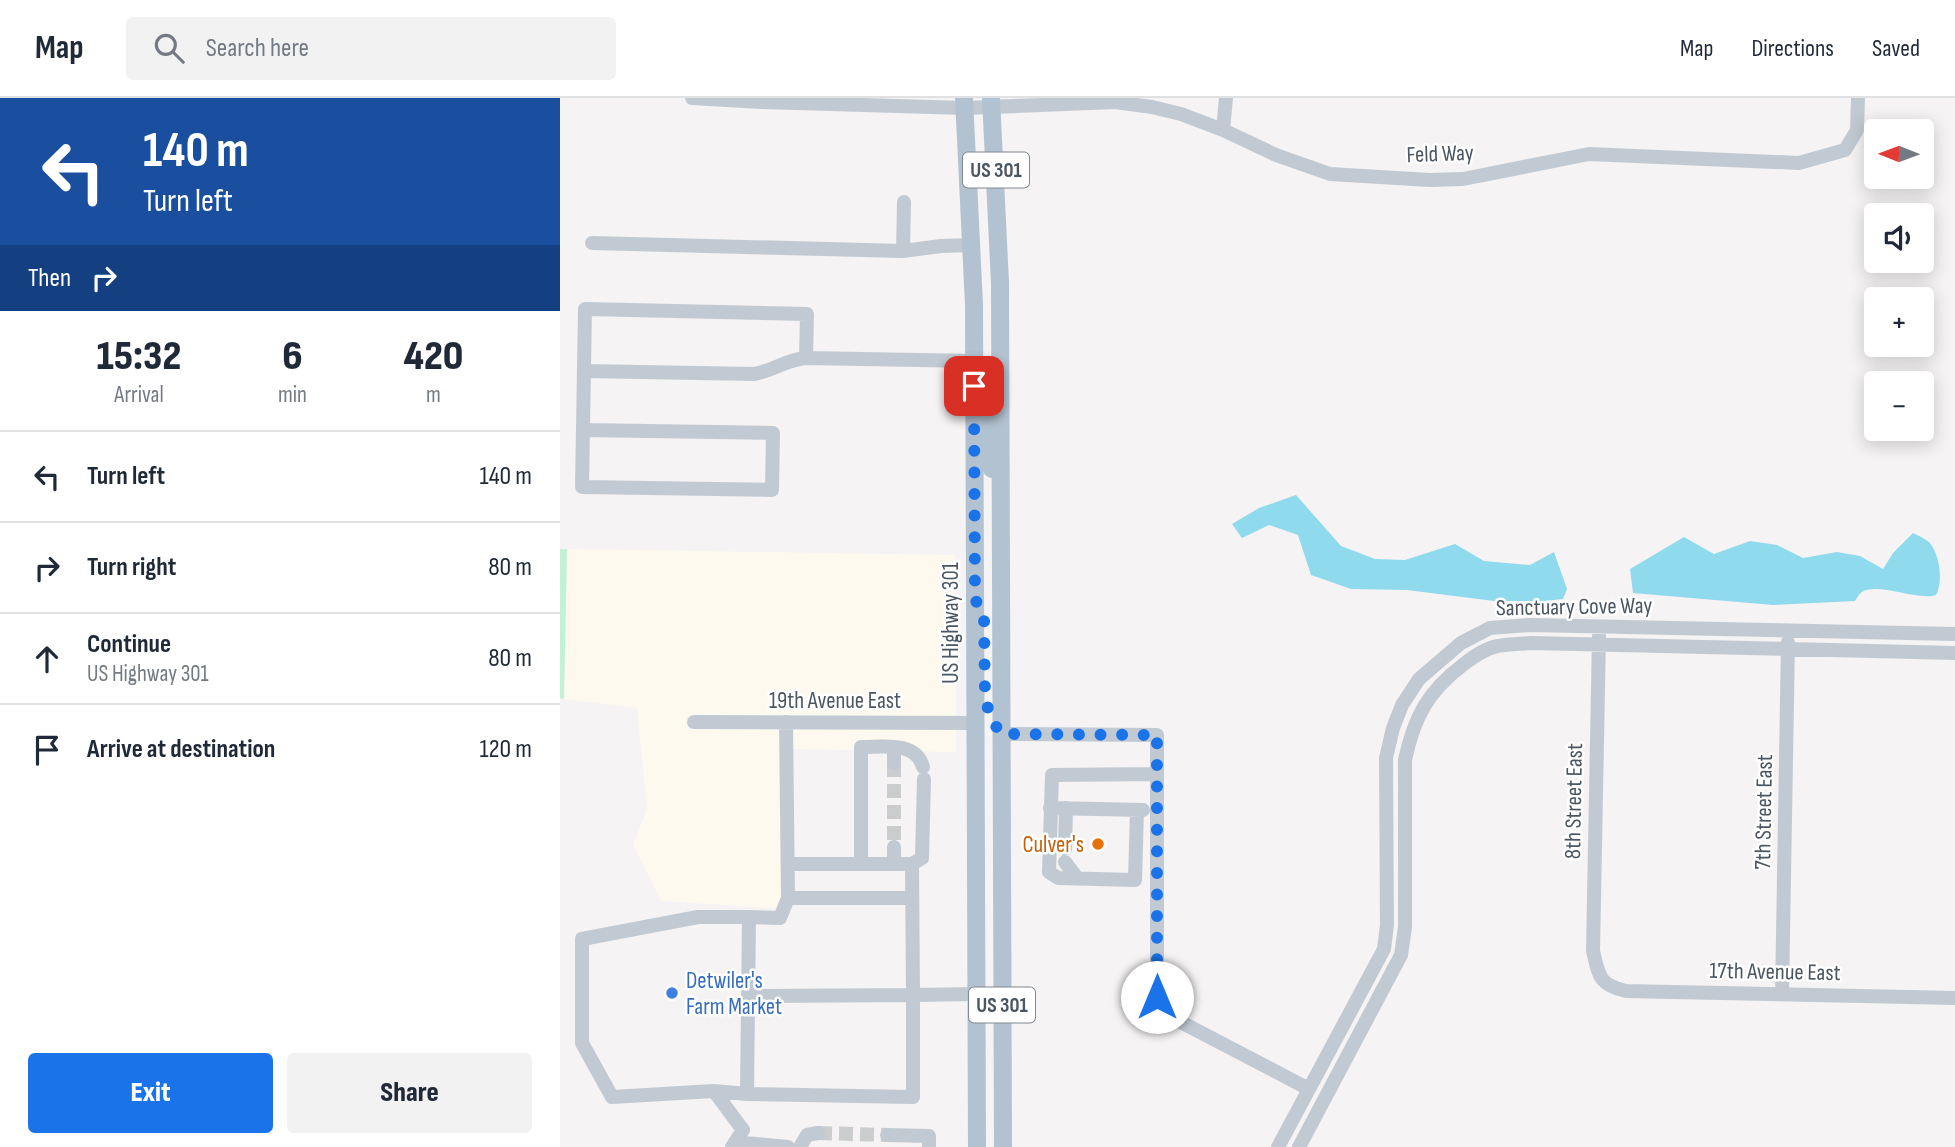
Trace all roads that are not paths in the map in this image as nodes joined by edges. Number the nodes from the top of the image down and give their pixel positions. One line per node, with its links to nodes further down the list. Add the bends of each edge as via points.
1 (692, 98): 5 (street, Feld Way, via 761,103)
2 (1227, 98): 6 (street)
3 (1858, 98): 6 (street, Feld Way, via 1857,130 1844,149 1799,163 1589,154 1463,179 1356,176 1330,174)
4 (992, 102): 5 (street, Feld Way); 6 (street, Feld Way, via 1115,102 1181,114); 15 (main road, US 301, via 1000,283)
5 (964, 103): 9 (main road, US Highway 301 / US 301)
6 (1223, 130)
7 (904, 202): 10 (street)
8 (592, 243): 10 (street)
9 (972, 245): 10 (street); 12 (main road, US Highway 301 / US 301)
10 (903, 251)
11 (806, 358): 12 (street); 13 (street, via 754,374); 13 (street, via 807,314 585,309)
12 (974, 361): 15 (main road, via 987,382 988,444); 16 (main road, US Highway 301 / US 301)
13 (584, 371): 14 (street)
14 (583, 430): 14 (street, via 582,487 772,491 773,433)
15 (1000, 518): 27 (main road, US 301)
16 (975, 599): 26 (main road, US Highway 301 / US 301); 27 (main road, via 984,616 985,696 990,717)
17 (1599, 627): 18 (street, Sanctuary Cove Way); 20 (street, 8th Street East); 54 (street, Sanctuary Cove Way, via 1490,628 1438,661 1402,705 1386,758 1384,949)
18 (1788, 631): 19 (street, Sanctuary Cove Way); 21 (street, 7th Street East)
19 (1955, 634)
20 (1599, 645): 21 (street, Sanctuary Cove Way); 48 (street, 8th Street East, via 1593,951); 66 (street, Sanctuary Cove Way, via 1495,646 1449,675 1419,713 1405,760 1402,955)
21 (1788, 649): 22 (street, Sanctuary Cove Way); 50 (street, 7th Street East)
22 (1955, 653)
23 (694, 722): 24 (street, 19th Avenue East)
24 (786, 722): 25 (street, 19th Avenue East); 38 (street)
25 (861, 723): 26 (street, 19th Avenue East); 28 (street)
26 (976, 723): 36 (main road, via 985,736); 49 (main road, US Highway 301 / US 301)
27 (1001, 734): 31 (street, via 1157,735); 36 (main road, US 301)
28 (861, 747): 29 (street); 39 (street)
29 (894, 747): 30 (street); 41 (street, via 913,750 920,757 923,773 922,858)
30 (894, 763)
31 (1157, 774): 32 (street, via 1052,775); 34 (street)
32 (1050, 808): 33 (street); 42 (street, via 1049,872 1058,878)
33 (1066, 808): 35 (street); 42 (street, via 1065,855)
34 (1157, 809): 35 (street); 44 (street)
35 (1137, 810): 43 (street)
36 (1001, 825): 64 (main road, US 301)
37 (894, 847): 40 (street)
38 (788, 864): 39 (street); 45 (street)
39 (861, 864): 40 (street)
40 (894, 864): 41 (street)
41 (912, 864): 46 (street)
42 (1077, 877): 43 (street)
43 (1135, 880): 44 (street)
44 (1157, 880): 54 (street, via 1157,997 1165,1013)
45 (789, 898): 46 (street); 47 (street, via 780,918)
46 (912, 898): 51 (street)
47 (749, 916): 52 (street); 55 (street, via 698,918 582,939 583,1043 612,1097)
48 (1599, 976): 50 (street, 17th Avenue East, via 1610,988 1626,991)
49 (976, 994): 51 (street); 63 (main road, US Highway 301 / US 301)
50 (1782, 994): 53 (street, 17th Avenue East)
51 (913, 995): 52 (street); 56 (street, via 913,1097)
52 (748, 996): 56 (street)
53 (1955, 998)
54 (1309, 1089): 65 (street, Sanctuary Cove Way)
55 (714, 1091): 56 (street); 59 (street, via 743,1130)
56 (747, 1094)
57 (818, 1133): 61 (street, via 807,1135)
58 (893, 1139): 62 (street, via 929,1136)
59 (734, 1145): 60 (street)
60 (788, 1147)
61 (800, 1147)
62 (929, 1147)
63 (977, 1147)
64 (1003, 1147)
65 (1278, 1147)
66 (1299, 1147)

